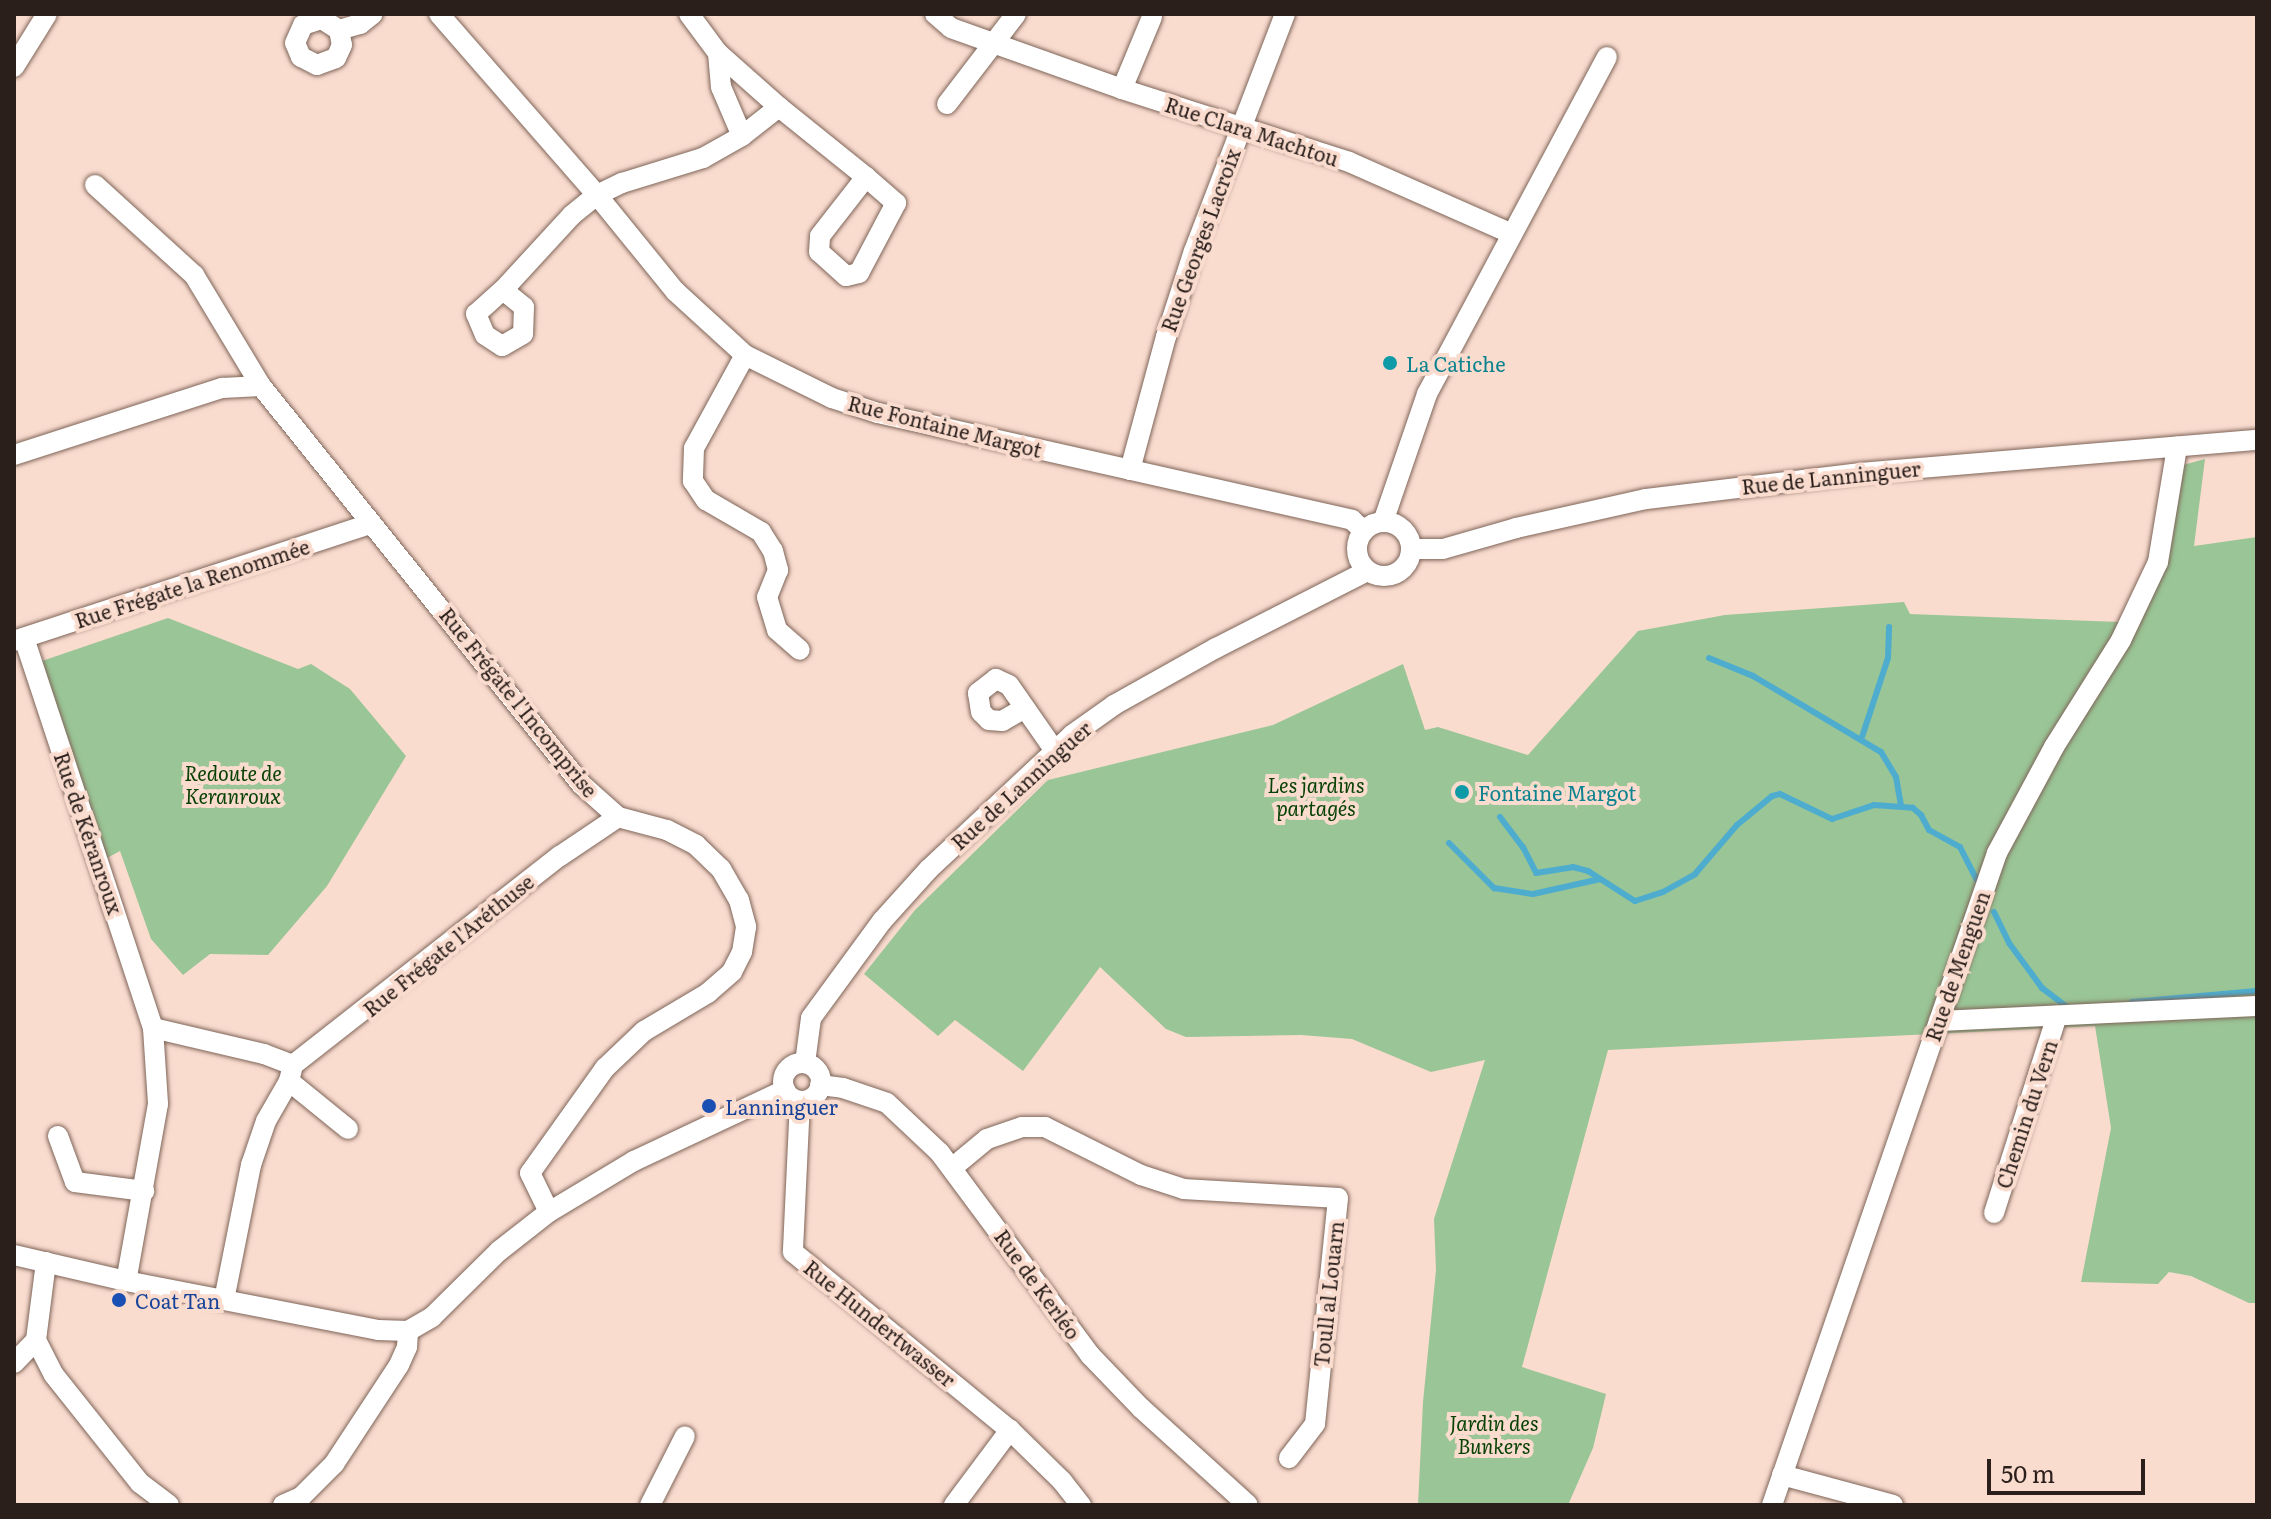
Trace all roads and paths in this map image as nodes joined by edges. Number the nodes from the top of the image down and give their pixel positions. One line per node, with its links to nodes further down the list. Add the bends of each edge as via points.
1 (47, 14): 13 (street)
2 (373, 14): 9 (street)
3 (439, 14): 21 (street, Rue Fontaine Margot)
4 (689, 14): 11 (street)
5 (935, 14): 10 (street, Rue Clara Machtou, via 951,28)
6 (1016, 14): 10 (street)
7 (1285, 14): 17 (street, Rue Georges Lacroix)
8 (1152, 17): 14 (street)
9 (339, 30)
10 (994, 43): 14 (street, Rue Clara Machtou); 15 (street)
11 (718, 53): 16 (street); 18 (street, via 721,87)
12 (1607, 57): 22 (street)
13 (14, 67)
14 (1122, 89): 17 (street, Rue Clara Machtou)
15 (947, 104)
16 (779, 107): 18 (street); 19 (street)
17 (1240, 128): 22 (street, Rue Clara Machtou, via 1349,162); 29 (street, Rue Georges Lacroix, via 1166,337)
18 (742, 136): 21 (street, via 703,158)
19 (866, 177): 19 (street, via 896,203 859,273 846,276 819,252 820,236)
20 (95, 185): 25 (street, Rue Frégate l'Incomprise, via 194,275)
21 (597, 195): 23 (street); 24 (street, Rue Fontaine Margot, via 675,291)
22 (1512, 234): 31 (street, via 1427,394)
23 (503, 290)
24 (745, 355): 29 (street, Rue Fontaine Margot, via 832,398 878,413); 35 (street, via 694,448 693,481 706,500 761,532 778,570 767,597 777,630)
25 (261, 386): 28 (street, via 222,388); 30 (street, Rue Frégate l'Incomprise)
26 (2257, 440): 27 (street, Rue de Lanninguer)
27 (2177, 447): 32 (street, Rue de Lanninguer, via 1861,473 1646,499 1443,549); 41 (street, Rue de Menguen, via 2158,562 2121,640 2054,747 1997,853)
28 (14, 455)
29 (1130, 470): 31 (street, Rue Fontaine Margot)
30 (370, 524): 34 (street, Rue Frégate la Renommée); 38 (street, Rue Frégate l'Incomprise, via 581,784)
31 (1374, 526): 32 (street, via 1403,530); 33 (street, via 1357,546)
32 (1411, 549): 33 (street, via 1406,566 1392,576)
33 (1367, 571): 37 (street, Rue de Lanninguer, via 1114,705)
34 (19, 639): 42 (street, Rue de Kéranroux)
35 (800, 650)
36 (1023, 709): 37 (street)
37 (1055, 751): 43 (street, Rue de Lanninguer, via 929,869 882,921 811,1018)
38 (618, 817): 44 (street, Rue Frégate l'Aréthuse, via 560,856); 51 (street, Rue Frégate l'Incomprise, via 667,830 696,845 721,869 739,900 746,927 742,952 732,972 708,993 644,1031 605,1068 576,1107 530,1173)
39 (2257, 1006): 40 (street, Chemin du Vern)
40 (2057, 1016): 41 (street, Chemin du Vern); 52 (street, Chemin du Vern)
41 (1939, 1021): 63 (street, Rue de Menguen)
42 (153, 1028): 44 (street, via 264,1054); 50 (street, Rue de Kéranroux, via 158,1104)
43 (805, 1063): 45 (street, via 817,1071); 46 (street, via 786,1071)
44 (291, 1073): 47 (street); 56 (street, Rue Frégate l'Aréthuse, via 251,1165)
45 (820, 1085): 46 (street, via 815,1095); 49 (street, Rue de Kerléo, via 887,1103)
46 (792, 1096): 51 (street, via 634,1161); 60 (street, Rue Hundertwasser, via 793,1252)
47 (348, 1129)
48 (58, 1136): 50 (street, via 75,1182)
49 (952, 1168): 62 (street, Toull al Louarn, via 987,1139 1022,1127 1045,1127 1141,1175 1184,1189 1338,1198 1315,1424); 69 (street, Rue de Kerléo, via 1090,1355)
50 (144, 1191): 55 (street, Rue de Kéranroux)
51 (549, 1212): 57 (street, via 499,1251 432,1317)
52 (1994, 1213)
53 (14, 1255): 54 (street)
54 (46, 1262): 55 (street); 58 (street)
55 (126, 1281): 56 (street)
56 (224, 1300): 57 (street)
57 (408, 1331): 65 (street, via 399,1365 334,1464 301,1497)
58 (36, 1340): 59 (street); 64 (street, via 54,1375 105,1441 140,1483)
59 (14, 1363)
60 (1010, 1430): 67 (street); 68 (street, Rue Hundertwasser)
61 (685, 1436): 66 (street)
62 (1289, 1458)
63 (1782, 1475): 70 (street, Rue de Menguen); 71 (street)
64 (169, 1505)
65 (283, 1505)
66 (650, 1505)
67 (954, 1505)
68 (1081, 1505)
69 (1248, 1505)
70 (1772, 1505)
71 (1890, 1505)

